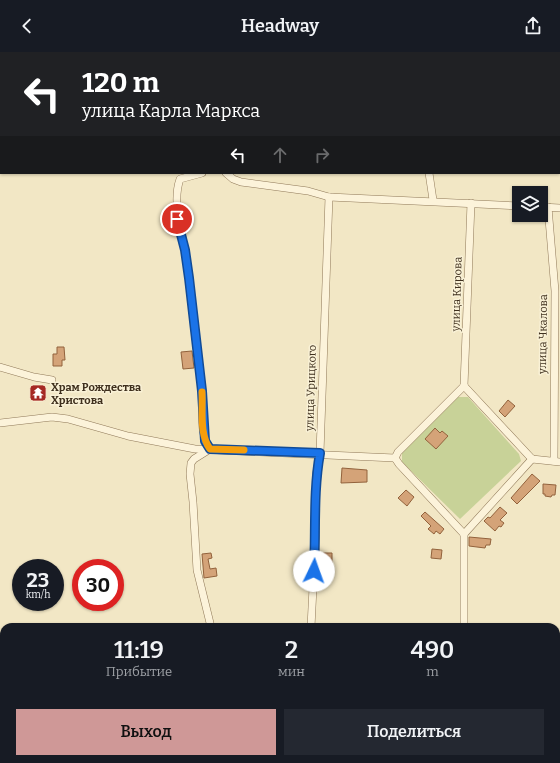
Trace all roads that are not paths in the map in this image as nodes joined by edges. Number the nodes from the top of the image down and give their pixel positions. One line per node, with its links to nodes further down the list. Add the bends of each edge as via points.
1 (198, 174): 15 (street, via 180,179 177,219 189,278 205,441)
2 (227, 174): 4 (street, via 242,182)
3 (429, 174): 5 (street)
4 (329, 196): 5 (street); 16 (street, улица Урицкого)
5 (433, 200): 6 (street)
6 (471, 203): 7 (street); 13 (street, улица Кирова)
7 (512, 206)
8 (548, 207): 9 (street)
9 (560, 208)
10 (547, 222): 19 (street, улица Чкалова, via 555,291)
11 (0, 367): 12 (street)
12 (52, 380)
13 (464, 386): 17 (street); 18 (street)
14 (0, 423): 15 (street, via 52,417 128,436 194,449)
15 (210, 449): 16 (street); 21 (street, via 194,459 190,474 197,570)
16 (320, 453): 17 (street); 22 (street, улица Урицкого, via 316,476)
17 (395, 458): 20 (street)
18 (532, 460): 19 (street); 20 (street)
19 (557, 461)
20 (464, 534): 23 (street)
21 (210, 623)
22 (311, 623)
23 (464, 623)

